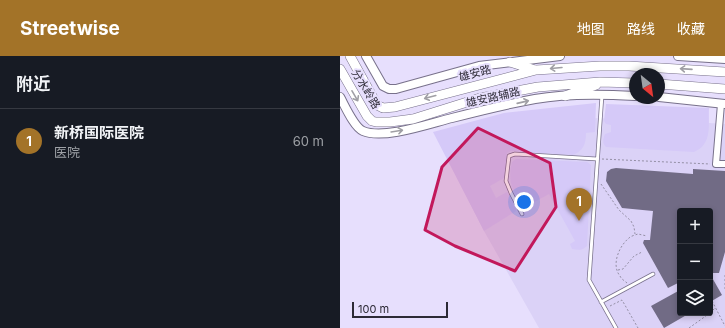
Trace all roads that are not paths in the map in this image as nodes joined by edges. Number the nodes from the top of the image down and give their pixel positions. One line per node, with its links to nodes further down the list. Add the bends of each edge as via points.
1 (350, 56): 20 (main road, 分水岭路)
2 (366, 56): 6 (street, via 383,86 389,89 479,66)
3 (560, 56): 6 (street)
4 (678, 56): 5 (street)
5 (725, 59)
6 (510, 62): 8 (main road)
7 (340, 69): 10 (main road, 分水岭路, one-way to 10, via 364,112 372,121 382,123 412,119 480,98 538,87)
8 (536, 70): 9 (main road, 雄安路, one-way to 8, via 629,66); 20 (main road, 雄安路, one-way to 20, via 396,106 383,108)
9 (725, 72)
10 (603, 82): 11 (main road); 15 (main road)
11 (629, 83)
12 (665, 84): 13 (main road)
13 (725, 89)
14 (602, 95): 15 (street, 雄安路辅路); 16 (street, 雄安路辅路); 21 (lane)
15 (565, 96): 17 (street, 雄安路辅路, one-way to 15, via 359,129 374,133 421,127 536,99)
16 (629, 96)
17 (340, 97)
18 (665, 98): 19 (street)
19 (723, 104): 22 (street, via 716,164)
20 (377, 105)
21 (597, 159): 23 (lane, via 515,154 510,156 506,181); 25 (lane, via 589,280)
22 (725, 164)
23 (522, 214)
24 (653, 274): 25 (lane)
25 (601, 302): 26 (lane)
26 (616, 328)

